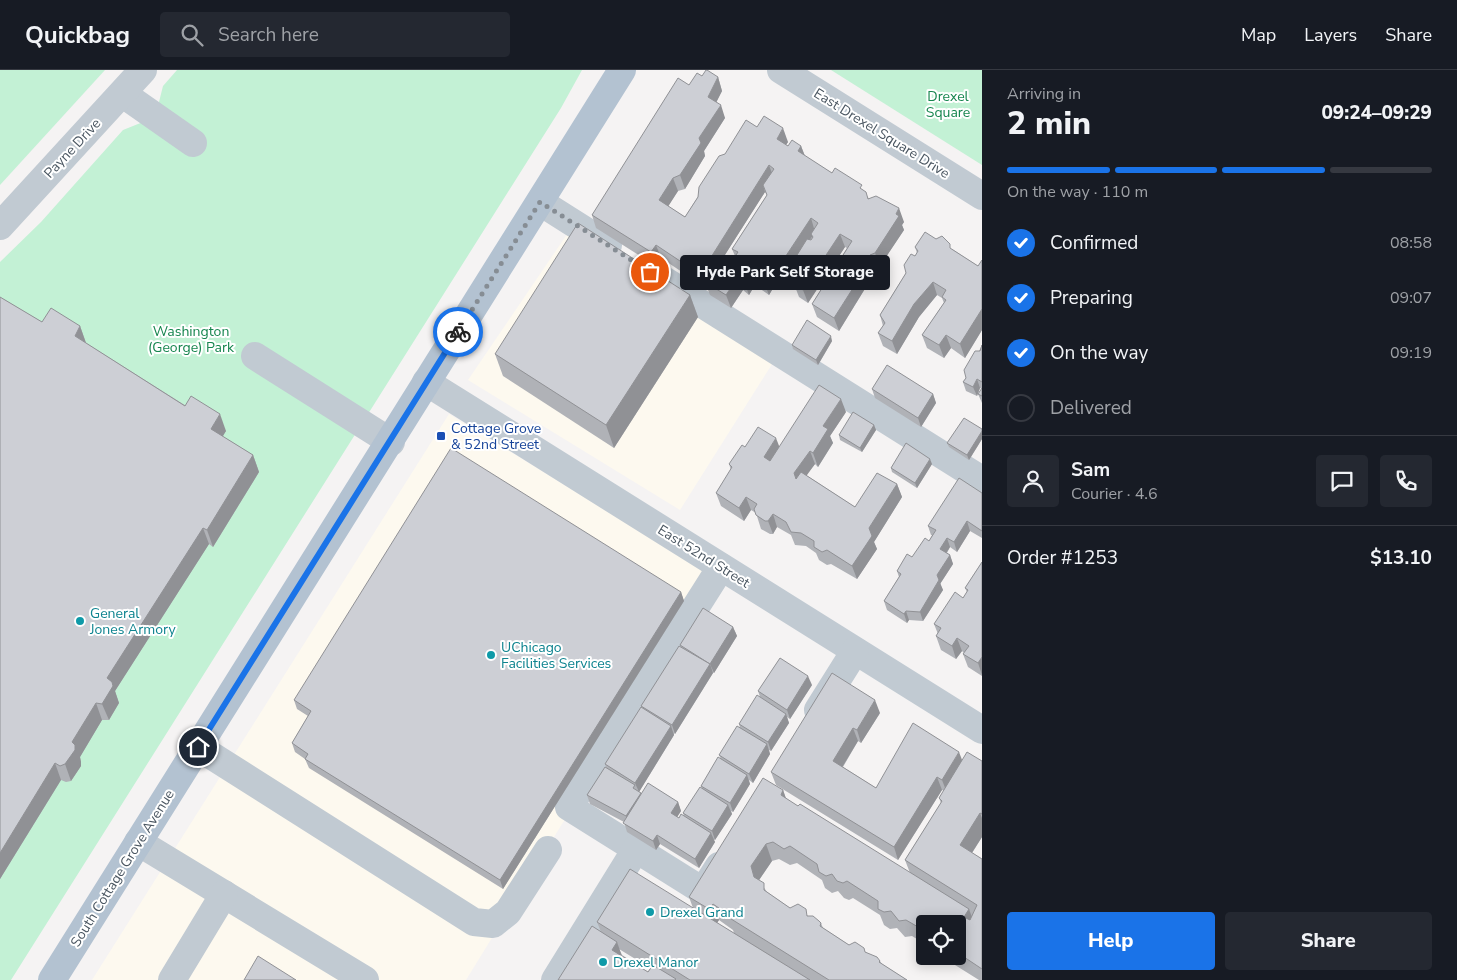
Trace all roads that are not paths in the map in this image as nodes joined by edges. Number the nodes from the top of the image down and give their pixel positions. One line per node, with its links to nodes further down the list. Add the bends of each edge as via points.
1 (143, 70): 4 (street, Payne Drive)
2 (622, 70): 7 (main road, South Cottage Grove Avenue)
3 (781, 70): 6 (street, East Drexel Square Drive)
4 (122, 94): 5 (street); 8 (street, Payne Drive)
5 (193, 143)
6 (982, 196)
7 (540, 202): 10 (main road, South Cottage Grove Avenue); 12 (street)
8 (0, 226)
9 (255, 356): 11 (street)
10 (426, 382): 11 (main road, South Cottage Grove Avenue); 13 (street, East 52nd Street)
11 (391, 442): 17 (main road, South Cottage Grove Avenue)
12 (982, 480)
13 (721, 567): 14 (street, East 52nd Street); 20 (street, via 569,807)
14 (855, 651): 15 (street, East 52nd Street); 16 (street)
15 (982, 730)
16 (803, 734)
17 (198, 747): 19 (main road, South Cottage Grove Avenue); 21 (street, via 474,922 493,924 508,912)
18 (735, 841): 20 (street, via 704,891)
19 (138, 842): 22 (street); 23 (main road, South Cottage Grove Avenue)
20 (636, 848): 26 (street)
21 (548, 850)
22 (224, 894): 24 (street); 25 (street)
23 (52, 980)
24 (172, 980)
25 (365, 980)
26 (555, 980)

